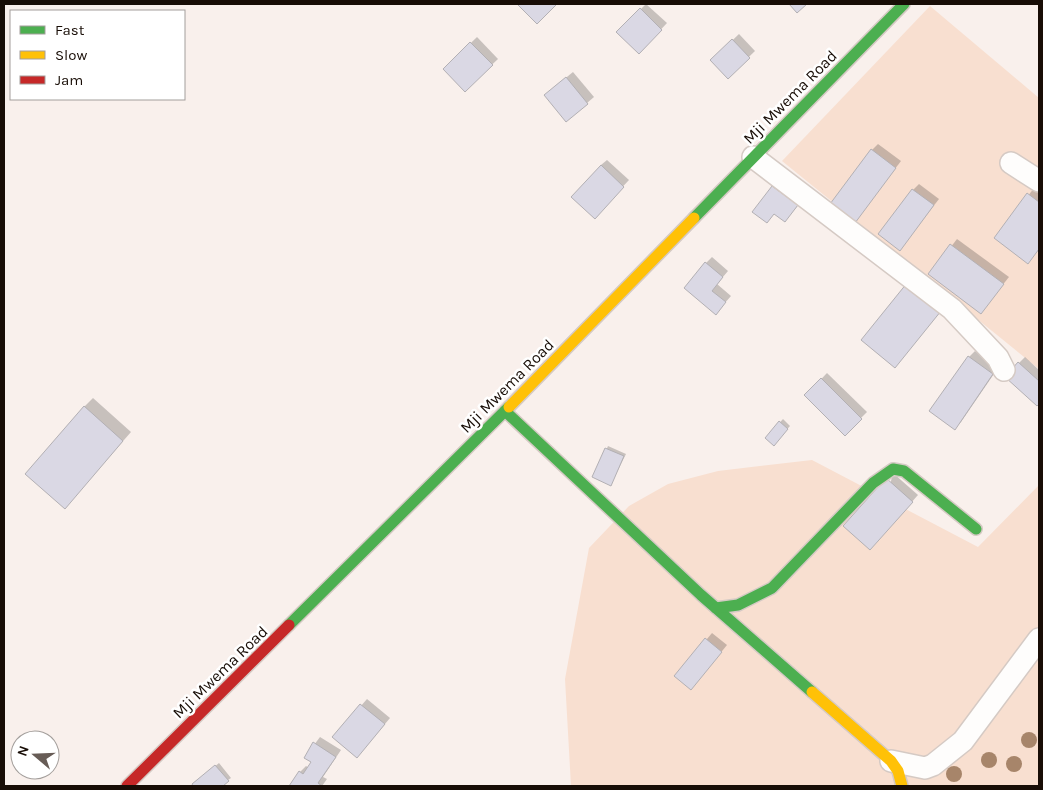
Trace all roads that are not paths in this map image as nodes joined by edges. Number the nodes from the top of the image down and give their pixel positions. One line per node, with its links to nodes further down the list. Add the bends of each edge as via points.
1 (904, 4): 2 (main road, Mji Mwema Road)
2 (753, 157): 5 (street, via 952,309 998,358); 6 (main road, Mji Mwema Road)
3 (1011, 163): 4 (street)
4 (1039, 181)
5 (1004, 370)
6 (505, 411): 8 (main road); 11 (main road, Mji Mwema Road)
7 (976, 529): 8 (main road, via 904,471 893,469 873,483 772,588 738,605)
8 (716, 608): 10 (main road)
9 (1039, 639): 10 (street, via 963,741 925,768)
10 (891, 760): 12 (main road)
11 (127, 786)
12 (902, 786)

